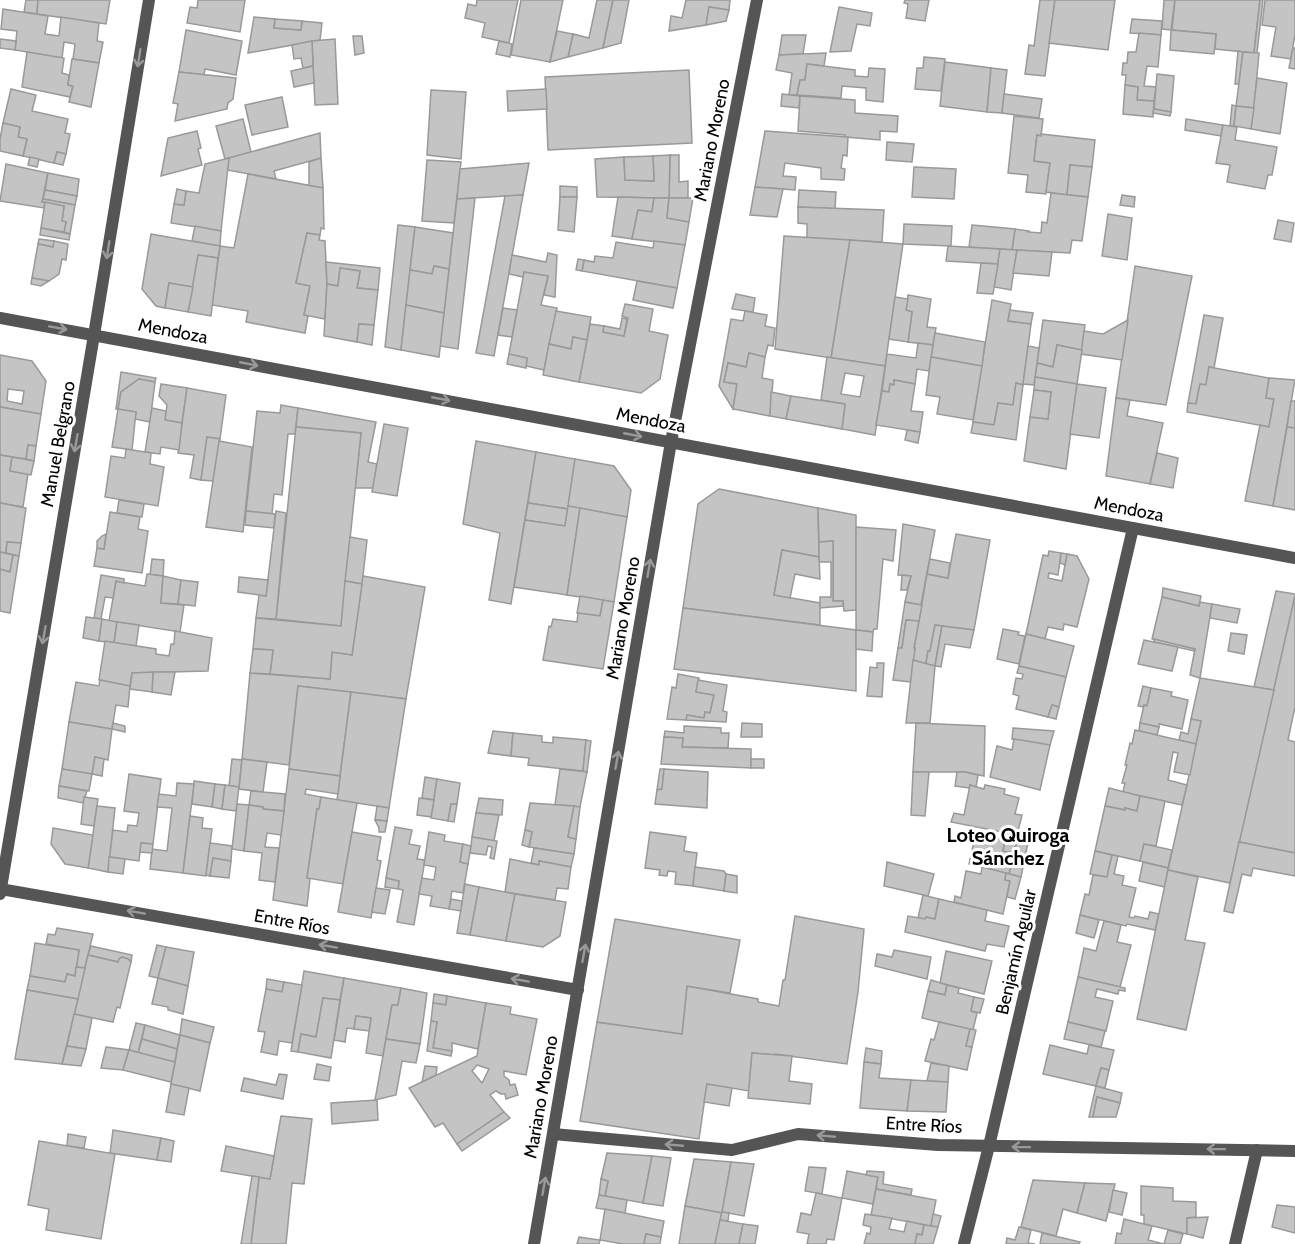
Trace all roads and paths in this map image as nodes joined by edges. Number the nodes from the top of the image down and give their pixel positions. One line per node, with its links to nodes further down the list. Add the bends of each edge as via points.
1 (149, 0): 4 (street, Manuel Belgrano, one-way to 4)
2 (757, 0): 5 (street, Mariano Moreno)
3 (0, 318): 4 (street, Mendoza, one-way to 4)
4 (94, 335): 5 (street, Mendoza, one-way to 5); 8 (street, Manuel Belgrano, one-way to 8)
5 (671, 442): 6 (street, Mendoza); 10 (street, Mariano Moreno, one-way to 5)
6 (1133, 528): 7 (street, Mendoza); 12 (street, Benjamín Aguilar)
7 (1295, 558)
8 (0, 889): 9 (street, Manuel Belgrano); 10 (street, Entre Ríos, one-way to 8)
9 (0, 894)
10 (578, 990): 11 (street, Mariano Moreno)
11 (553, 1134): 12 (street, Entre Ríos, one-way to 11, via 798,1134 732,1150); 15 (street, Mariano Moreno, one-way to 11)
12 (989, 1146): 13 (street, Entre Ríos, one-way to 12); 16 (street, Benjamín Aguilar)
13 (1257, 1150): 14 (street, Entre Ríos); 17 (street)
14 (1295, 1151)
15 (534, 1244)
16 (964, 1244)
17 (1235, 1244)

